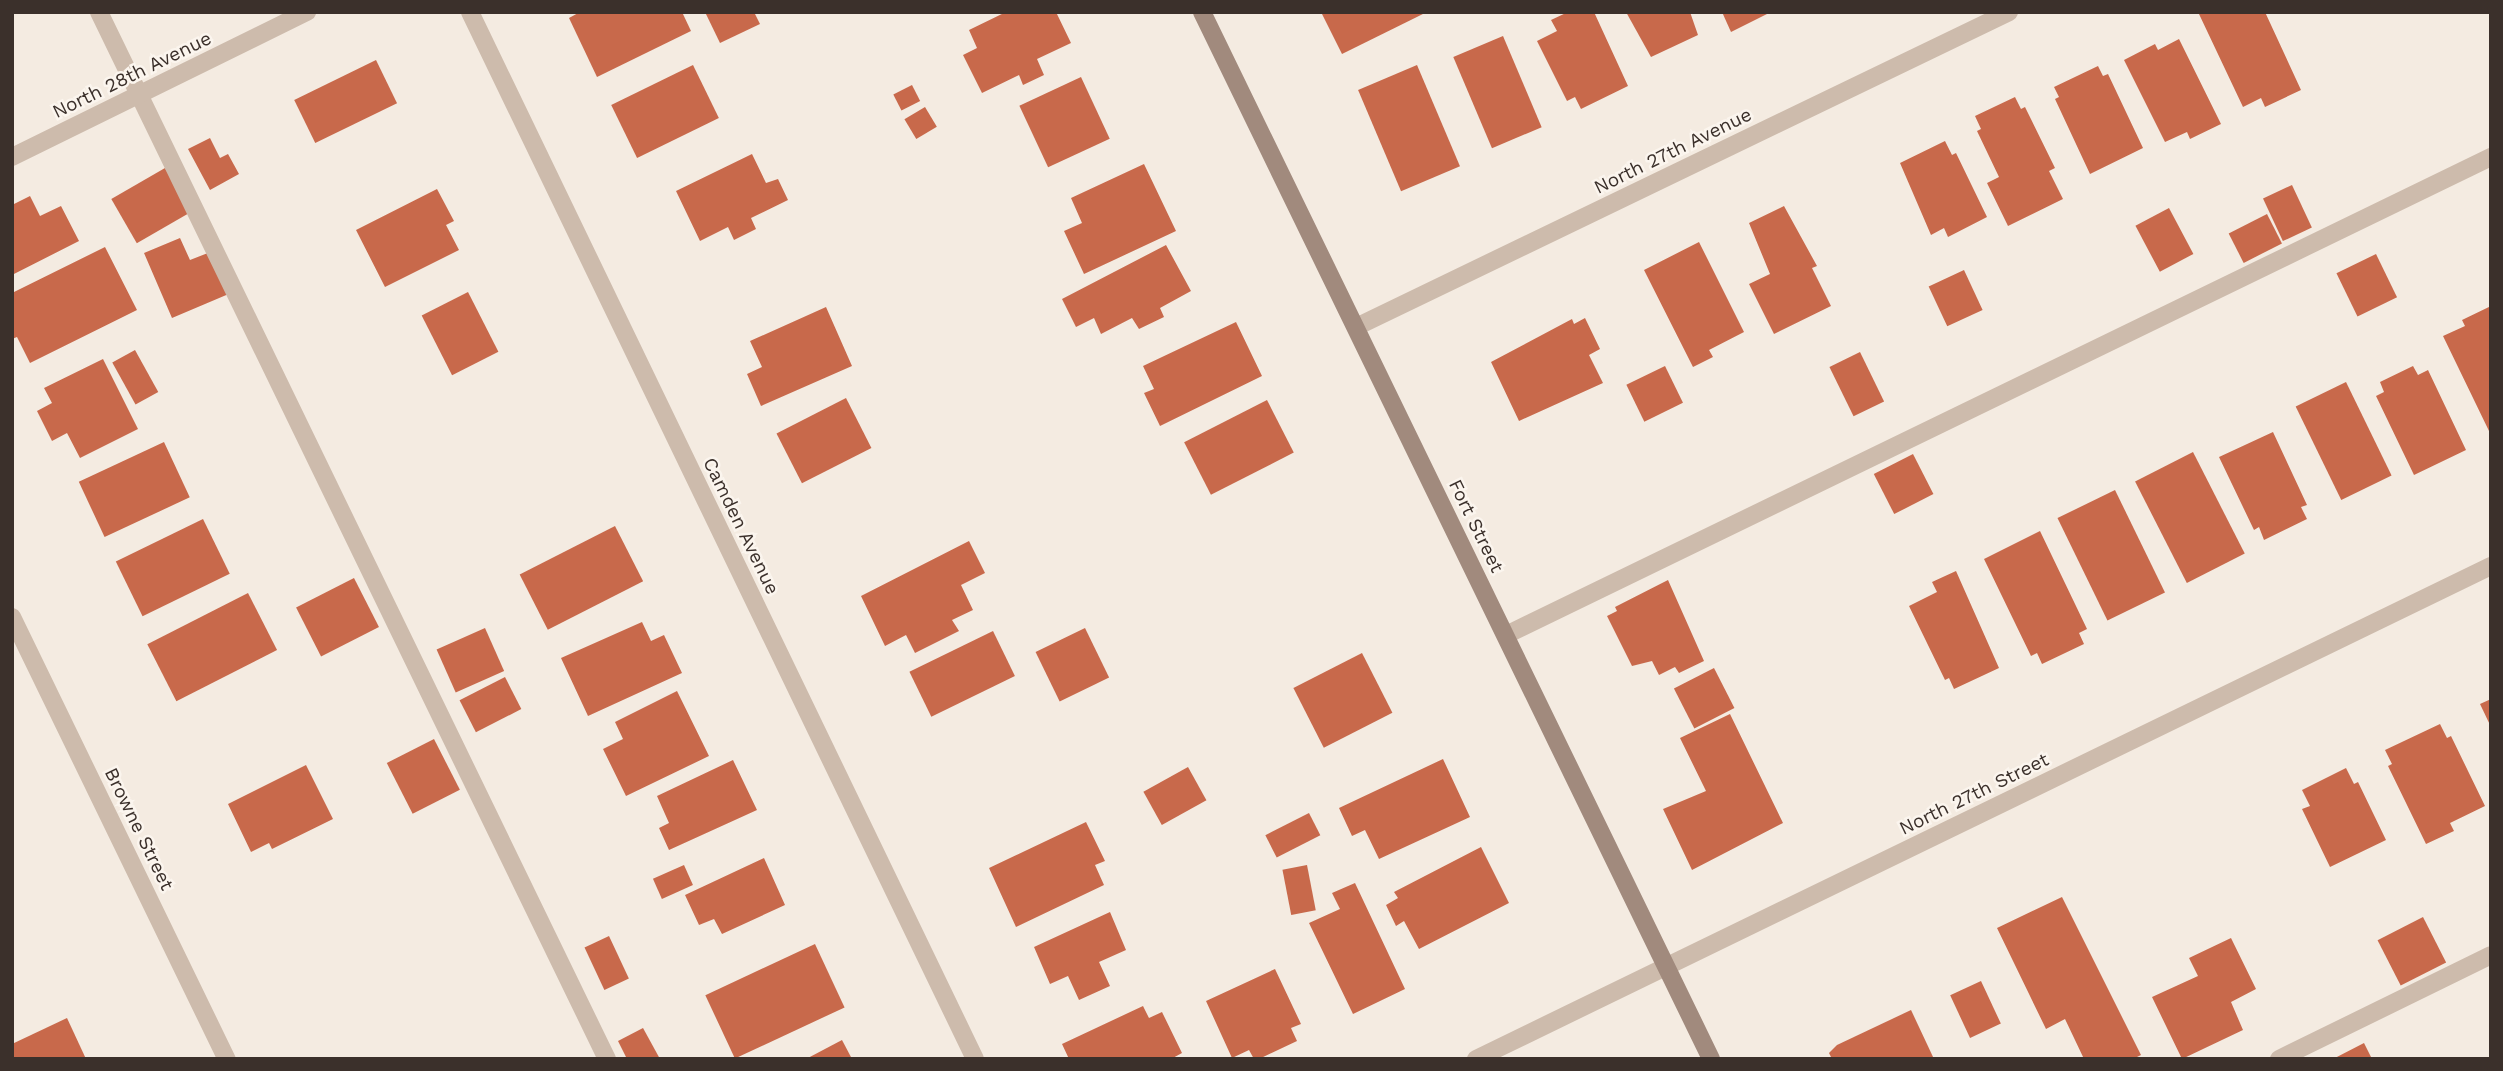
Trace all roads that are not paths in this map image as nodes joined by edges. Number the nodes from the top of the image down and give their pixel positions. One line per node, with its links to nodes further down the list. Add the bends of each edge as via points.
1 (99, 12): 6 (street)
2 (307, 12): 6 (street, North 28th Avenue)
3 (470, 12): 17 (street, Camden Avenue)
4 (2009, 12): 9 (street, North 27th Avenue)
5 (1207, 14): 9 (street, Fort Street)
6 (140, 94): 7 (street, North 28th Avenue); 16 (street)
7 (12, 157)
8 (2491, 157): 12 (street)
9 (1356, 327): 12 (street, Fort Street)
10 (2491, 566): 14 (street, North 27th Street)
11 (12, 617): 15 (street, Browne Street)
12 (1506, 635): 14 (street, Fort Street)
13 (2491, 955): 20 (street)
14 (1667, 967): 18 (street, North 27th Street); 19 (street, Fort Street)
15 (228, 1059)
16 (607, 1059)
17 (975, 1059)
18 (1476, 1059)
19 (1711, 1059)
20 (2278, 1059)

